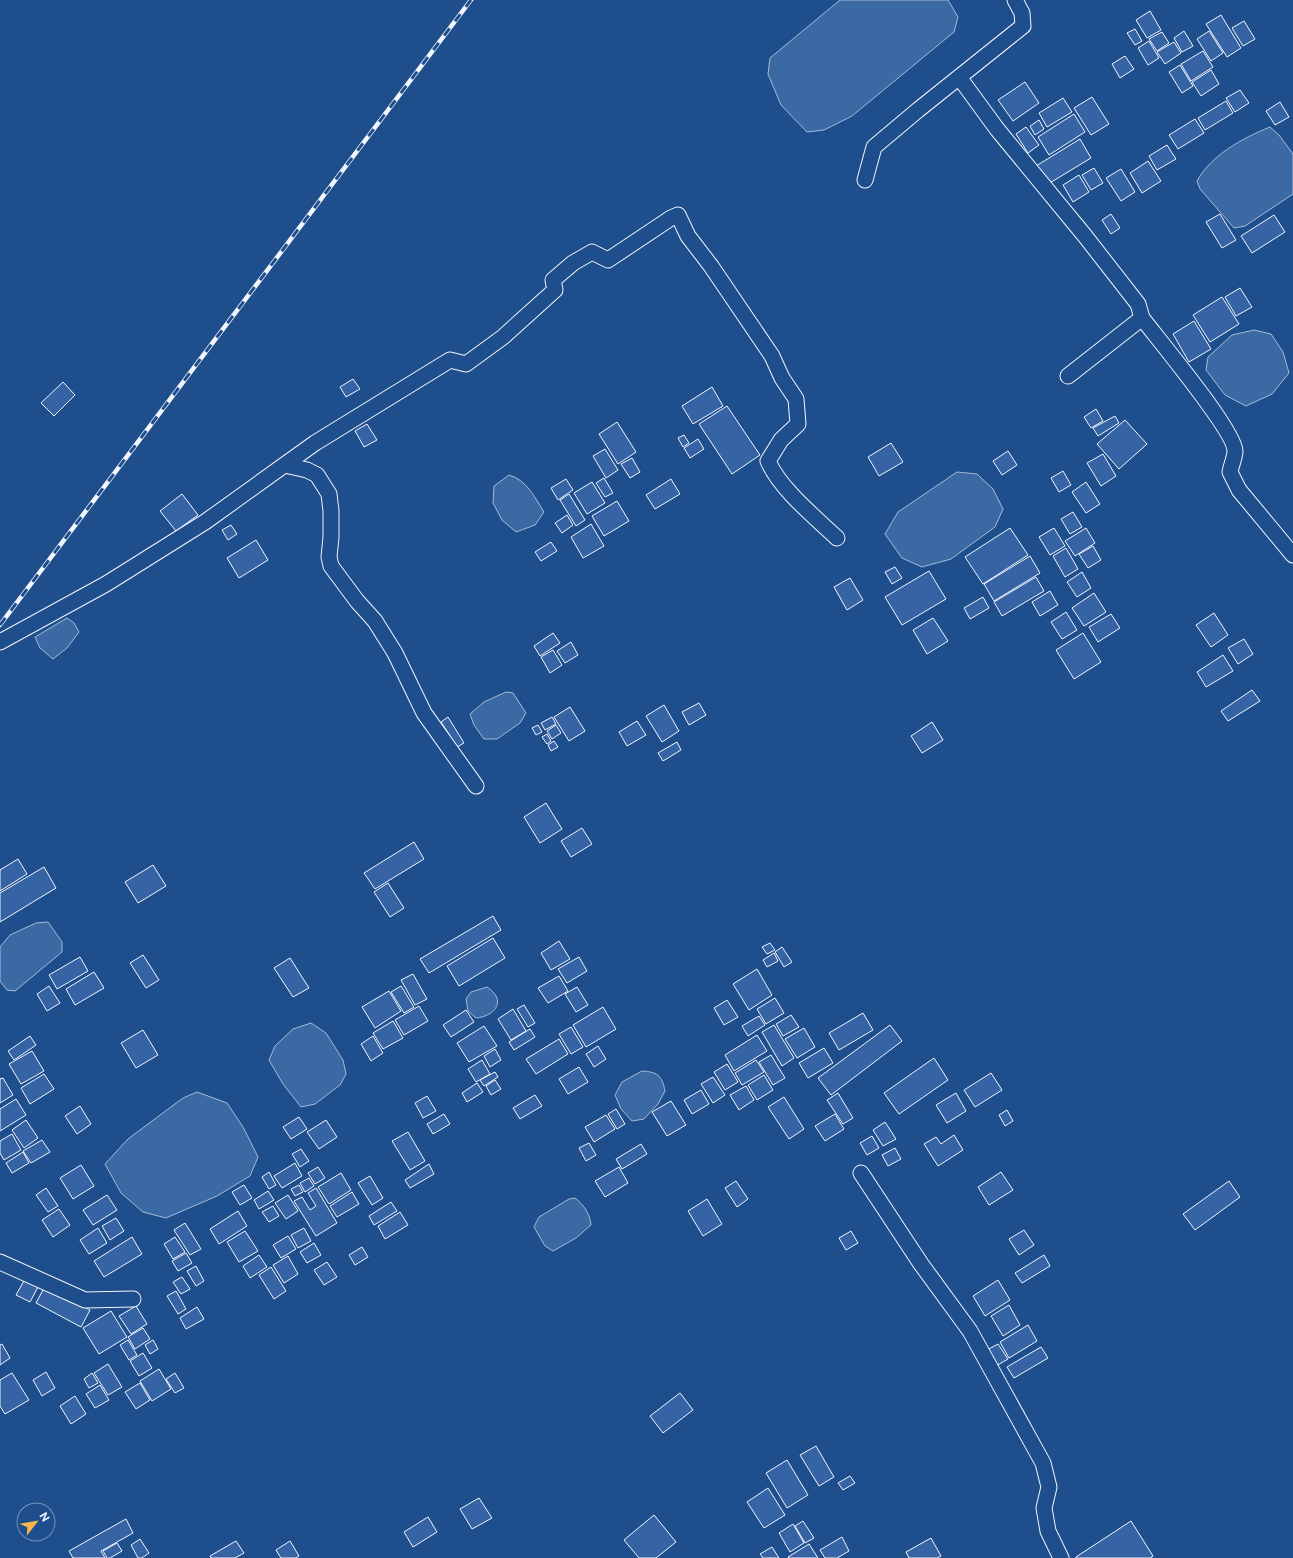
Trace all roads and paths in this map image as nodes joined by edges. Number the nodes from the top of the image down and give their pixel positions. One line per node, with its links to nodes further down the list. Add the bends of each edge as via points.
1 (1015, 0): 2 (street, via 1022,13 1023,26)
2 (959, 77): 3 (street, via 874,147); 4 (street, via 997,129 1138,304)
3 (865, 180)
4 (1142, 318): 5 (street); 8 (street, via 1203,396 1228,433 1235,450 1230,472 1239,490)
5 (1068, 376)
6 (285, 465): 7 (street, via 315,443 450,360 466,364 503,337 555,290 552,280 573,263 592,252 608,260 678,215 688,236 772,356 796,399 798,424 781,440 768,461 774,474); 9 (street, via 205,522 106,584); 10 (street, via 317,475 329,494 331,566 375,621 424,713)
7 (837, 538)
8 (1293, 555)
9 (0, 642)
10 (476, 786)
11 (861, 1173): 14 (street, via 921,1264 970,1331 1043,1463 1048,1487 1044,1508 1048,1531)
12 (0, 1262): 13 (street, via 85,1300)
13 (133, 1299)
14 (1061, 1558)

